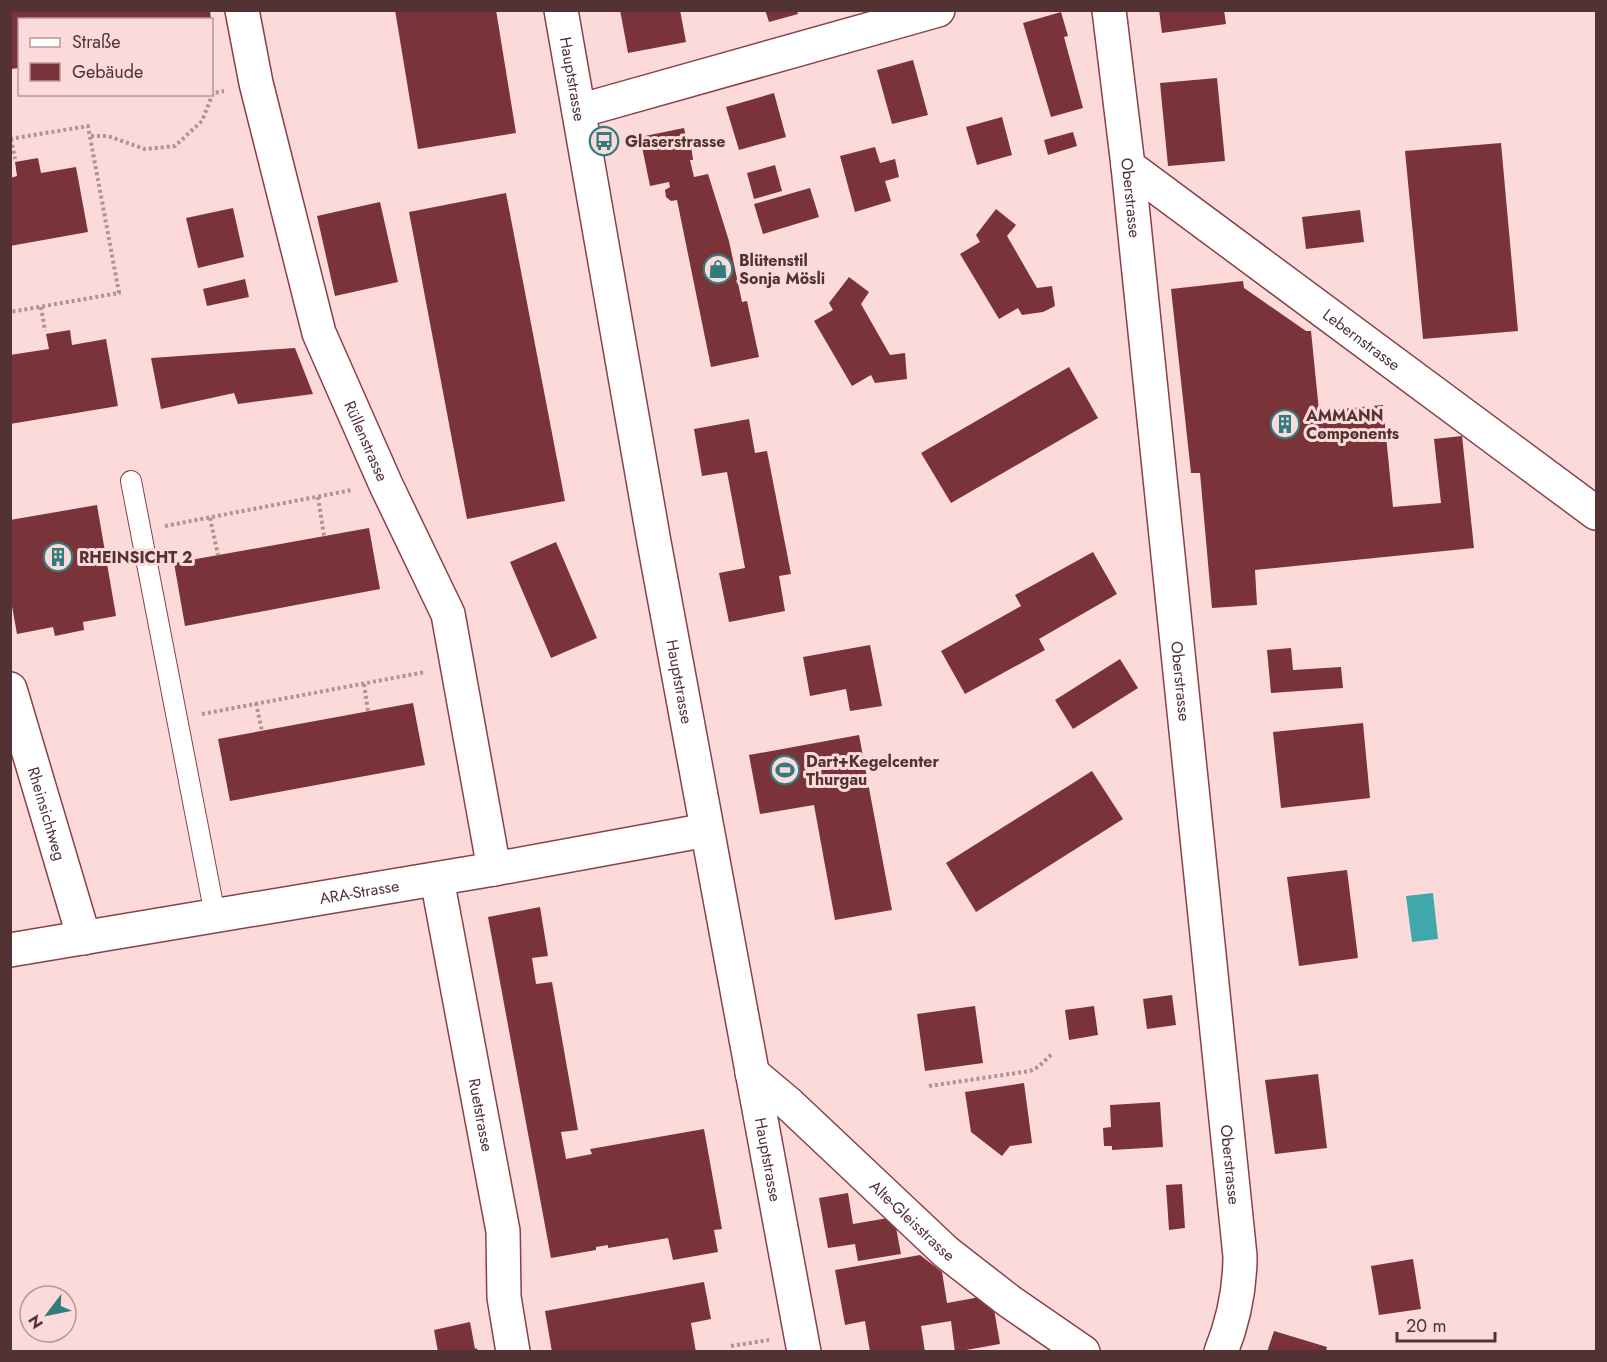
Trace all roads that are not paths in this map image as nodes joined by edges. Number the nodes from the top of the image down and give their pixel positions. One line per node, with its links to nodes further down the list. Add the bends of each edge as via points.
1 (242, 10): 11 (street, Rüllenstrasse, via 256,83 319,333 448,614)
2 (561, 10): 5 (street, Hauptstrasse)
3 (938, 10): 5 (street)
4 (1109, 10): 6 (street, Oberstrasse)
5 (579, 111): 10 (street, Hauptstrasse)
6 (1128, 166): 8 (street, Lebernstrasse); 20 (street, Oberstrasse, via 1240,1256 1237,1297)
7 (130, 481): 13 (lane)
8 (1596, 513)
9 (10, 689): 14 (street, Rheinsichtweg)
10 (707, 830): 11 (street, ARA-Strasse); 16 (street, Hauptstrasse)
11 (494, 869): 12 (street, ARA-Strasse)
12 (437, 879): 13 (street, ARA-Strasse); 18 (street, Ruetstrasse, via 503,1231 504,1297)
13 (214, 915): 14 (street, ARA-Strasse)
14 (84, 938): 15 (street, ARA-Strasse)
15 (10, 950)
16 (752, 1073): 17 (street, Hauptstrasse); 19 (street, Alte-Gleisstrasse, via 945,1252)
17 (790, 1345)
18 (513, 1352)
19 (1083, 1352)
20 (1221, 1352)

